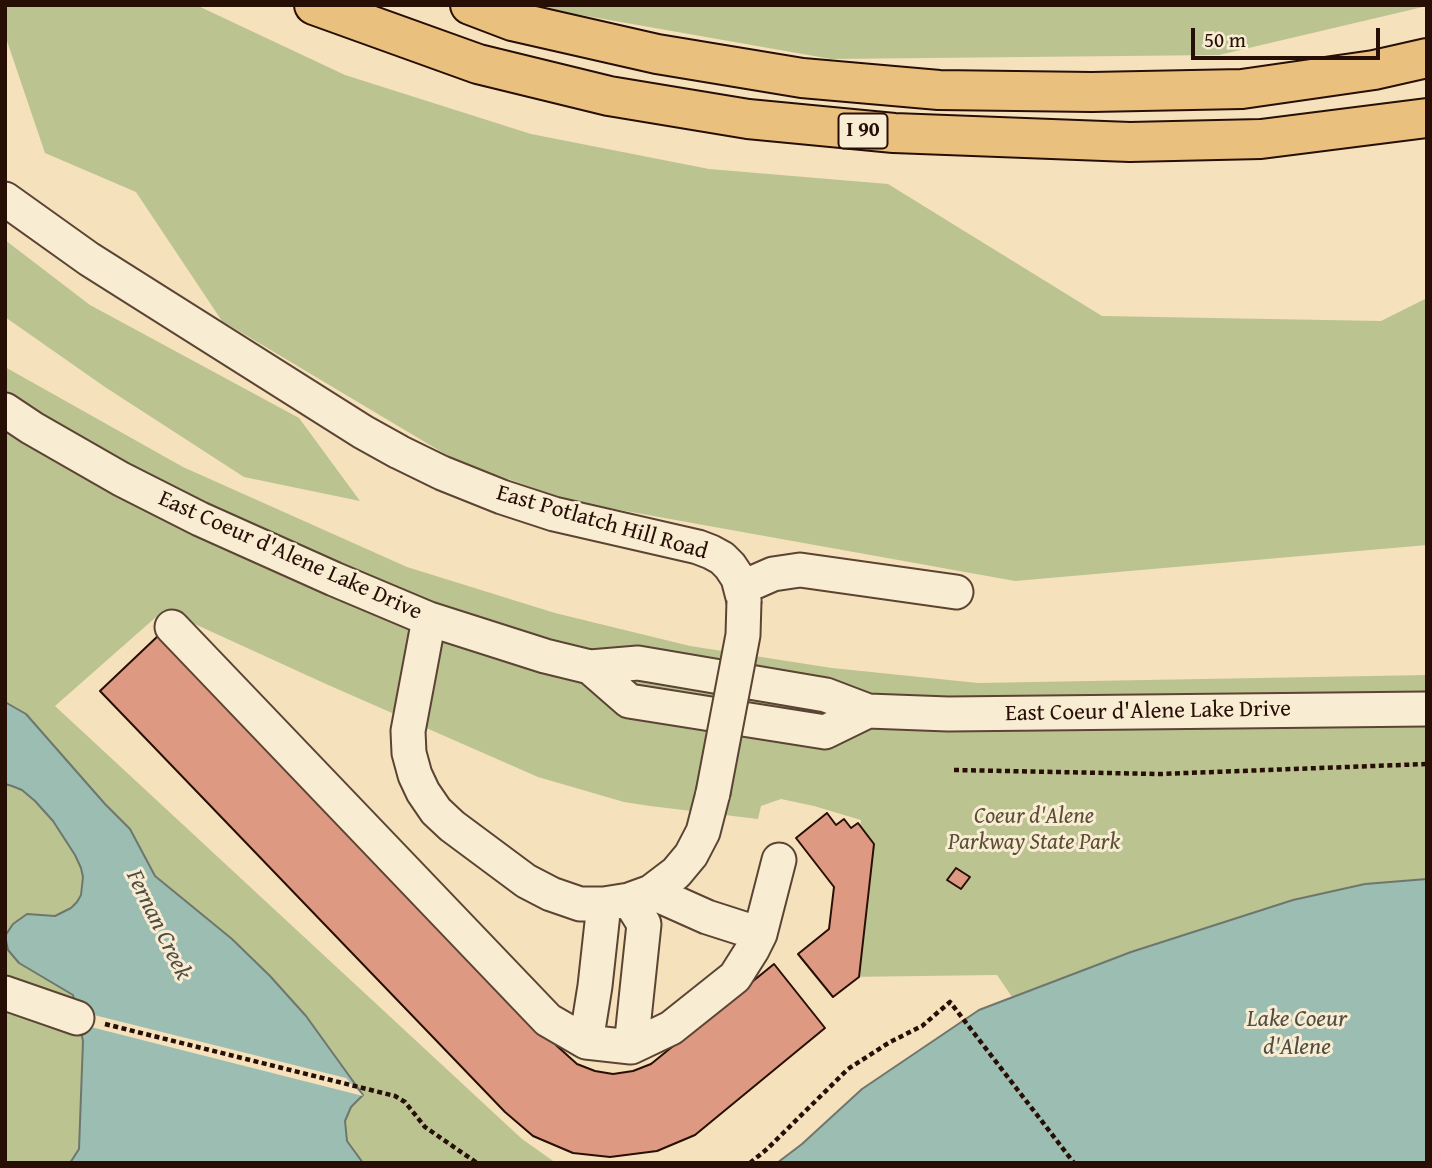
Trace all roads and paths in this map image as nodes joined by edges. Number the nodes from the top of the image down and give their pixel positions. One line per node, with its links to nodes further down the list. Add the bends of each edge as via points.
1 (314, 5): 4 (highway, I 90, via 478,64 609,96 761,121 894,134 1130,142 1261,139)
2 (470, 5): 3 (highway, I 90, via 512,21 657,54 802,78 939,90 1242,89)
3 (1427, 58)
4 (1427, 118)
5 (5, 199): 8 (street, East Potlatch Hill Road, via 89,259 399,452 442,473 554,514 711,552 730,566)
6 (5, 410): 9 (street, East Coeur d'Alene Lake Drive, via 121,479 200,519)
7 (956, 592): 8 (street, via 800,570 773,574)
8 (742, 595): 15 (street, bridge, via 743,635 703,832 676,873)
9 (429, 619): 11 (street, East Coeur d'Alene Lake Drive, via 590,667 629,701 825,732 868,711); 15 (street, via 408,731 415,775 436,811 526,881 551,894 580,904)
10 (172, 627): 19 (street, via 548,1020)
11 (1427, 709)
12 (1427, 764): 13 (path, via 1160,774)
13 (954, 770)
14 (779, 860): 16 (street)
15 (628, 899): 16 (street); 19 (street, via 595,986); 20 (street, via 644,923)
16 (760, 934): 20 (street, via 736,977 671,1028)
17 (5, 993): 18 (street)
18 (77, 1018): 21 (path, via 395,1096 425,1127)
19 (586, 1042): 20 (street)
20 (631, 1047)
21 (477, 1163)
22 (750, 1163): 23 (path, via 848,1069 922,1026 950,1002)
23 (1074, 1163)

